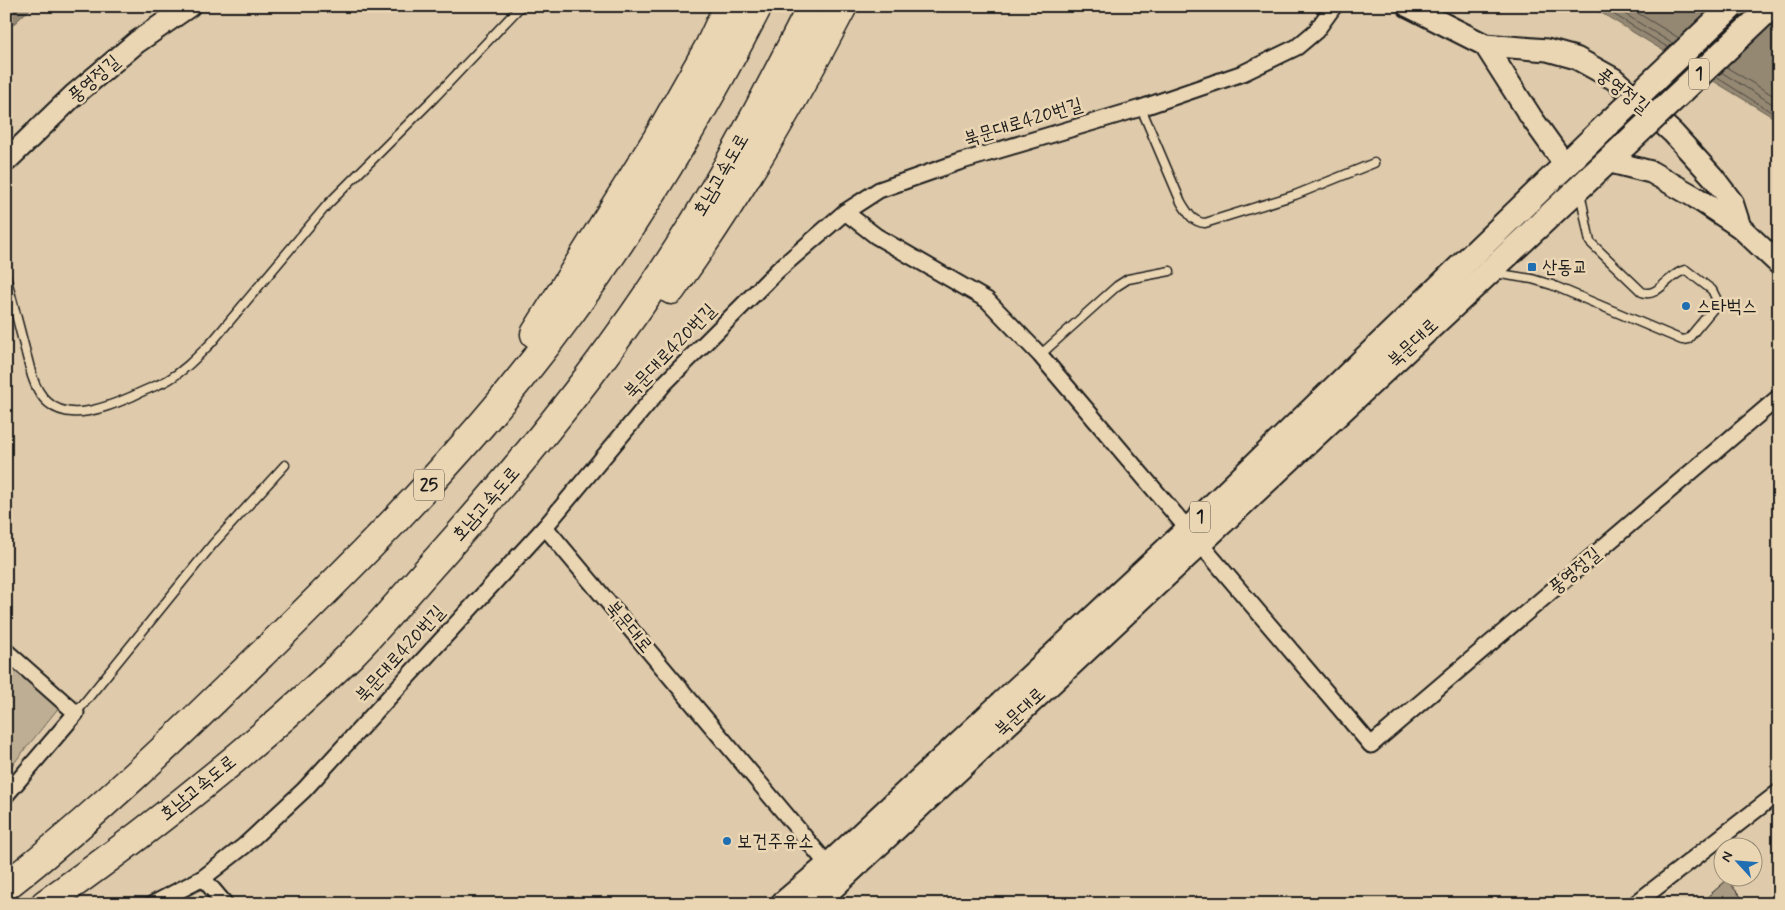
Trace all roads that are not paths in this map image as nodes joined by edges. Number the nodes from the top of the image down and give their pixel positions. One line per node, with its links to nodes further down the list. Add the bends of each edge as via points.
1 (189, 6): 13 (street, 풍영정길, via 130,48 74,95)
2 (521, 6): 23 (lane, via 328,204 212,342 168,380 104,409 87,413 59,409 46,402 36,389)
3 (728, 6): 34 (highway, via 709,47 657,139 537,331 505,376 326,570 184,708 80,804)
4 (758, 6): 37 (highway, 25, via 727,67 654,190 572,311 486,420 366,550 214,701 119,790)
5 (812, 6): 30 (highway, 호남고속도로, via 716,188 663,272 565,409 509,478)
6 (843, 6): 30 (highway, via 759,159 710,236 606,378 506,504 446,569)
7 (1334, 6): 12 (street, 북문대로420번길, via 1316,31 1297,47 1243,73)
8 (1408, 6): 11 (street, 풍영정길)
9 (1732, 6): 16 (main road, 북문대로 / 1, bridge)
10 (1772, 6): 14 (main road, 북문대로 / 1, bridge)
11 (1485, 45): 16 (street); 19 (street, 풍영정길, via 1547,50 1576,58 1614,79 1673,132 1713,177 1732,202)
12 (1141, 108): 15 (lane, via 1181,202 1189,216 1200,223 1295,195); 18 (street, 북문대로420번길, via 959,162 879,190)
13 (6, 161)
14 (1607, 161): 17 (main road, 북문대로 / 1); 19 (street, via 1651,172)
15 (1374, 164)
16 (1566, 166): 28 (main road, 북문대로 / 1)
17 (1579, 188): 22 (main road, 북문대로 / 1); 22 (lane, via 1590,242 1642,292 1652,292 1678,272 1686,270 1712,290 1716,300 1713,309 1688,339 1682,340 1532,279)
18 (845, 212): 24 (street, via 901,251 987,300); 27 (street, 북문대로420번길, via 778,270 665,383)
19 (1740, 227): 20 (street, 풍영정길)
20 (1779, 264)
21 (1170, 271): 24 (lane, via 1128,279 1117,286)
22 (1489, 272): 28 (main road, 북문대로 / 1)
23 (6, 276)
24 (1040, 355): 28 (street)
25 (1779, 397): 28 (street, 풍영정길, via 1370,745)
26 (285, 465): 31 (lane, via 212,544)
27 (545, 527): 35 (street, 북문대로); 36 (street, 북문대로420번길, via 304,790)
28 (1194, 537): 35 (main road, 북문대로 / 1)
29 (6, 651): 31 (street)
30 (353, 653): 38 (highway, 호남고속도로, via 225,768 127,846)
31 (76, 713): 33 (street)
32 (1779, 792): 43 (street)
33 (6, 795)
34 (6, 866)
35 (835, 872): 41 (main road, 북문대로 / 1); 42 (main road, 북문대로 / 1)
36 (203, 878): 39 (street, 북문대로420번길); 40 (street)
37 (6, 886)
38 (45, 904)
39 (153, 904)
40 (225, 904)
41 (783, 904)
42 (814, 904)
43 (1635, 904)

